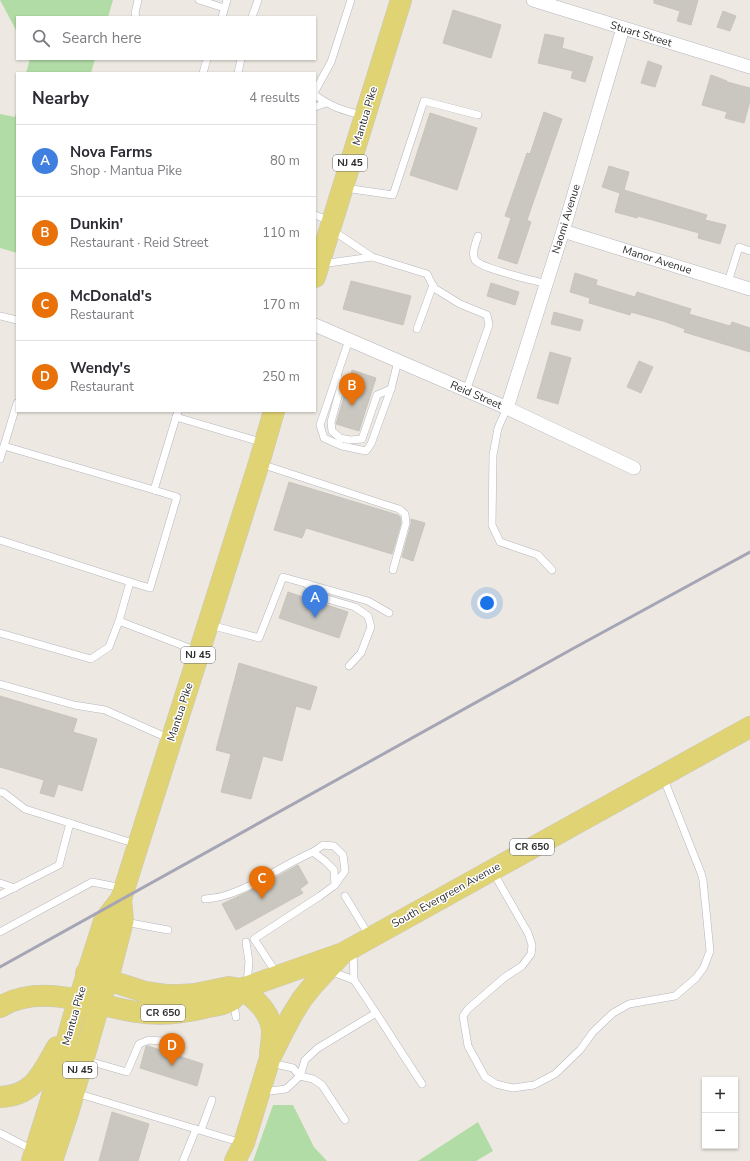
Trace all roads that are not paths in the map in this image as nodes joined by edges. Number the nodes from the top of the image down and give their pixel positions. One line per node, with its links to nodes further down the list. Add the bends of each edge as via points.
1 (138, 0): 9 (lane)
2 (199, 0): 8 (lane)
3 (227, 0): 8 (lane)
4 (258, 0): 11 (lane)
5 (351, 0): 18 (lane, via 331,62)
6 (401, 0): 22 (main road, Mantua Pike / NJ 45)
7 (533, 0): 12 (street, Stuart Street)
8 (224, 8): 10 (lane)
9 (136, 16)
10 (222, 16)
11 (252, 16)
12 (623, 28): 15 (street, Stuart Street); 26 (street, Naomi Avenue)
13 (208, 60): 16 (lane)
14 (241, 60): 17 (lane)
15 (750, 67)
16 (203, 72)
17 (238, 72)
18 (316, 89)
19 (316, 97): 20 (lane)
20 (326, 103): 21 (lane); 22 (lane, via 345,111)
21 (316, 107)
22 (365, 115): 24 (main road, Mantua Pike / NJ 45)
23 (478, 115): 24 (lane, via 424,101 393,195)
24 (343, 187): 25 (main road, Mantua Pike / NJ 45)
25 (326, 222): 29 (lane); 30 (main road, Mantua Pike / NJ 45)
26 (563, 231): 31 (street, Manor Avenue); 32 (street, Naomi Avenue)
27 (478, 236): 32 (lane, via 473,252 476,260 486,267)
28 (750, 251): 31 (lane, via 739,247)
29 (372, 256): 30 (lane); 33 (lane, via 427,274)
30 (317, 270)
31 (728, 282): 34 (street, Manor Avenue)
32 (546, 284): 45 (street, Naomi Avenue)
33 (433, 285): 38 (lane); 43 (lane, via 460,304 487,315 489,325)
34 (750, 289)
35 (0, 316): 36 (lane)
36 (16, 320)
37 (316, 325): 39 (street, Reid Street)
38 (417, 329)
39 (349, 340): 40 (street, Reid Street); 41 (lane)
40 (398, 361): 42 (lane); 43 (street, Reid Street)
41 (337, 374): 42 (lane, via 341,386 331,422 332,430 340,438 362,439 377,395); 42 (lane, via 320,425 324,438 342,446 366,451 371,444)
42 (391, 389)
43 (466, 391): 45 (street, Reid Street)
44 (16, 405): 49 (lane)
45 (507, 408): 52 (street, Reid Street); 56 (lane, via 498,428 493,455 492,525 500,542 538,555)
46 (274, 412): 48 (main road, Mantua Pike / NJ 45)
47 (177, 414): 48 (lane); 53 (lane)
48 (265, 443): 51 (main road, Mantua Pike / NJ 45)
49 (4, 446): 50 (lane); 53 (lane)
50 (0, 459)
51 (259, 463): 55 (lane, via 399,509 405,514 406,522); 61 (main road, Mantua Pike / NJ 45)
52 (634, 468)
53 (154, 490): 57 (lane, via 178,497 150,588)
54 (0, 540): 57 (lane)
55 (393, 570)
56 (552, 570)
57 (130, 582): 60 (lane)
58 (308, 584): 59 (lane, via 368,601); 61 (lane, via 282,577 259,638); 64 (lane, via 317,596 355,607 368,616 370,627 361,653)
59 (389, 612)
60 (119, 622): 62 (lane, via 109,647 91,659); 63 (lane)
61 (208, 624): 63 (main road, Mantua Pike / NJ 45)
62 (0, 633)
63 (199, 652): 67 (main road, Mantua Pike / NJ 45)
64 (349, 666)
65 (0, 684): 67 (lane, via 74,705 105,710)
66 (750, 727): 68 (main road, South Evergreen Avenue / CR 650)
67 (172, 739): 71 (main road, Mantua Pike / NJ 45)
68 (662, 775): 73 (main road, South Evergreen Avenue / CR 650); 73 (lane, via 703,880 710,951 704,967 696,978 675,996 629,1004 613,1012 555,1074 534,1085 513,1088 496,1084 485,1077 468,1046 463,1016 468,1009 522,966 531,954 532,945 528,934)
69 (0, 792): 70 (lane, via 26,809)
70 (70, 823): 71 (lane); 76 (lane, via 59,865)
71 (138, 844): 77 (main road, Mantua Pike / NJ 45)
72 (313, 852): 75 (lane, via 334,870); 75 (lane, via 323,845 334,846 344,855 345,871); 80 (lane, via 242,889)
73 (492, 870): 85 (main road, South Evergreen Avenue / CR 650)
74 (0, 883): 76 (lane)
75 (335, 885): 88 (lane, via 254,939)
76 (15, 888): 78 (lane)
77 (123, 894): 81 (main road, Mantua Pike / NJ 45); 83 (lane, via 92,882); 87 (main road, Mantua Pike / NJ 45, via 104,920)
78 (0, 895)
79 (345, 896): 85 (lane)
80 (205, 899)
81 (123, 921): 82 (lane); 89 (main road, Mantua Pike / NJ 45)
82 (168, 930)
83 (0, 932)
84 (246, 942): 91 (lane, via 249,962)
85 (355, 946): 86 (main road); 88 (main road, South Evergreen Avenue / CR 650); 90 (lane)
86 (327, 970): 90 (lane); 98 (main road, via 302,999)
87 (86, 973): 89 (main road, South Evergreen Avenue / CR 650); 92 (main road, Mantua Pike / NJ 45)
88 (278, 976): 91 (main road, South Evergreen Avenue / CR 650)
89 (108, 979): 91 (main road, South Evergreen Avenue / CR 650, via 145,992 166,995 195,994 229,987); 92 (main road, Mantua Pike / NJ 45)
90 (354, 980): 94 (lane)
91 (239, 998): 92 (main road, South Evergreen Avenue / CR 650, via 201,1008 162,1013 139,1013); 98 (main road, via 250,995 259,1003 269,1020 272,1029)
92 (89, 1002): 93 (main road, South Evergreen Avenue, via 37,996); 95 (main road, Mantua Pike / NJ 45); 97 (main road, Mantua Pike / NJ 45)
93 (0, 1007)
94 (376, 1013): 99 (lane, via 318,1048 305,1060); 100 (lane)
95 (72, 1021): 103 (main road, via 36,1082 21,1093); 109 (main road, Mantua Pike / NJ 45, via 50,1103)
96 (161, 1041): 97 (lane, via 149,1040 139,1044 127,1072)
97 (83, 1060): 101 (main road, Mantua Pike / NJ 45)
98 (269, 1060): 99 (lane, via 292,1068); 102 (main road)
99 (300, 1076): 102 (lane, via 286,1089); 105 (lane, via 313,1079 322,1085)
100 (422, 1084)
101 (74, 1092): 106 (lane); 109 (main road, Mantua Pike / NJ 45)
102 (260, 1093): 108 (main road)
103 (0, 1097)
104 (212, 1100): 106 (lane)
105 (345, 1120)
106 (199, 1130): 108 (lane); 110 (lane)
107 (0, 1133): 109 (lane)
108 (240, 1152)
109 (45, 1159)
110 (183, 1161)

